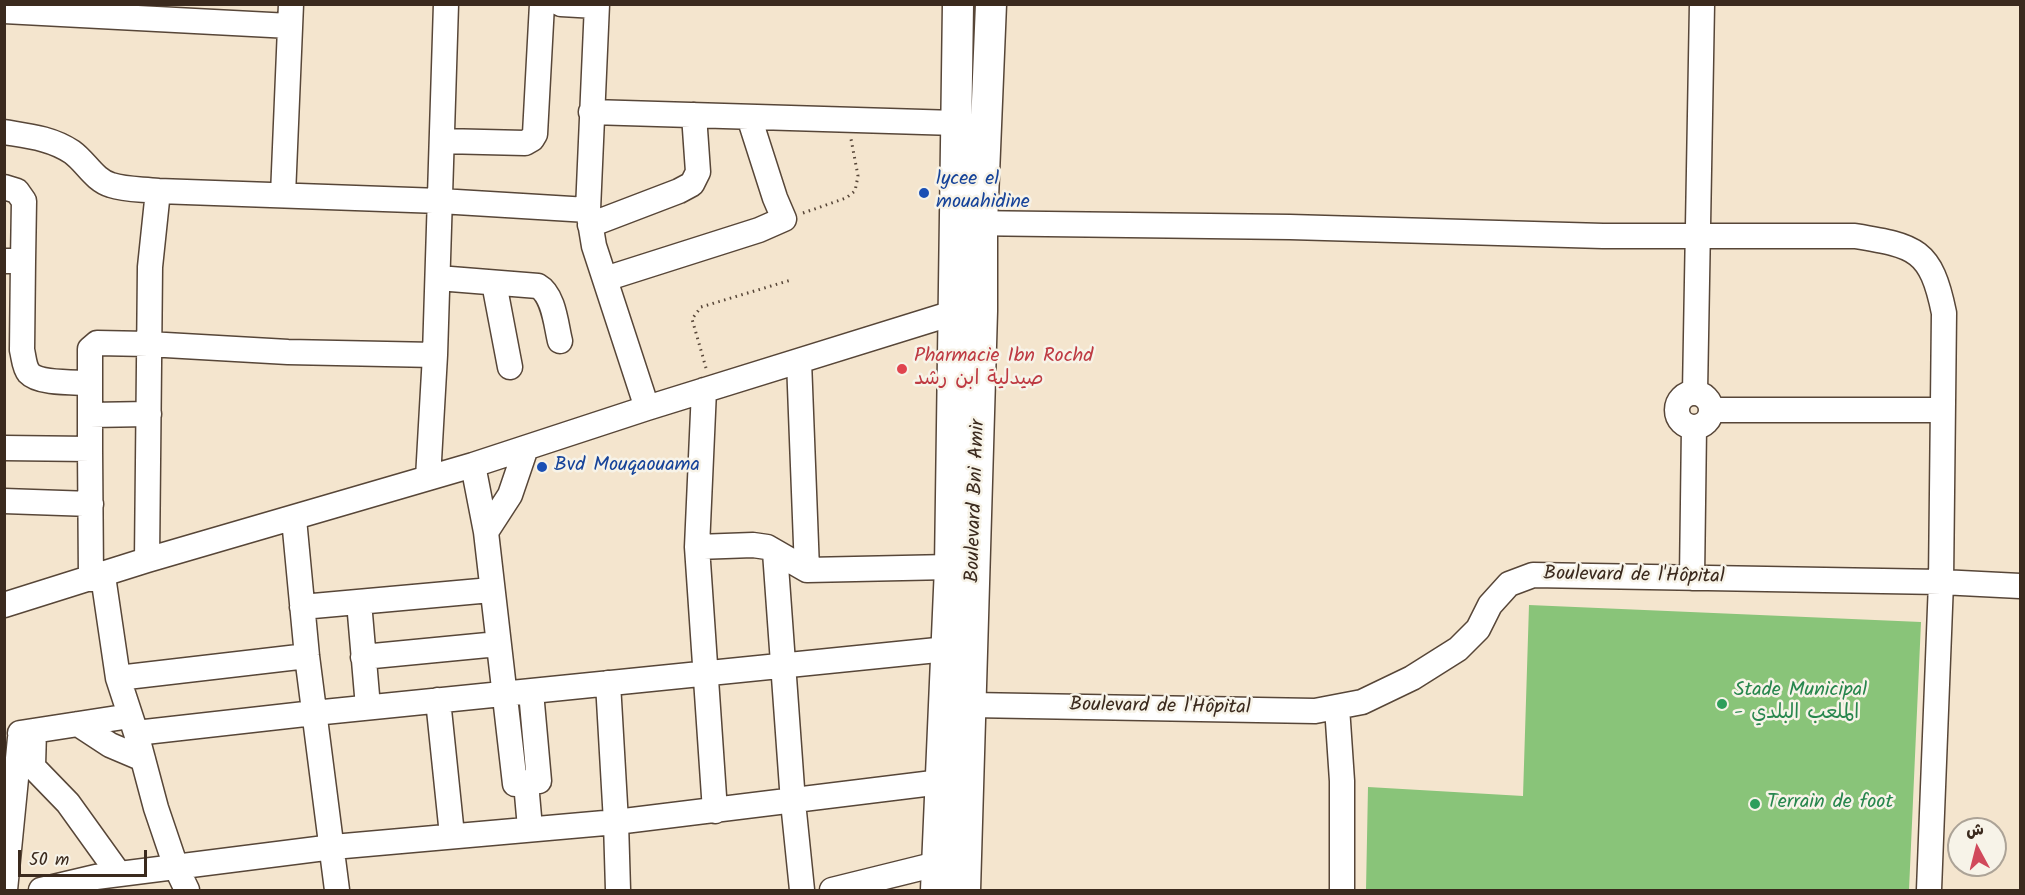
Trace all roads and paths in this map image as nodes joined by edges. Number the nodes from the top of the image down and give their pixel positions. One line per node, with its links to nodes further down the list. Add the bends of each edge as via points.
1 (446, 4): 17 (street)
2 (542, 4): 17 (street, via 532,139 525,143)
3 (561, 4): 7 (street)
4 (958, 4): 15 (main road, Boulevard Bni Amir)
5 (991, 4): 24 (main road, Boulevard Bni Amir)
6 (1702, 4): 25 (street)
7 (596, 5): 11 (street)
8 (4, 11): 9 (street)
9 (187, 12): 10 (street)
10 (290, 15): 20 (street)
11 (591, 112): 12 (street); 22 (street)
12 (694, 115): 13 (street); 22 (street, via 698,172 692,184)
13 (749, 117): 14 (street); 23 (street)
14 (848, 120): 15 (street); 23 (path, via 858,176 855,191 846,198)
15 (956, 123): 24 (main road, Boulevard Bni Amir)
16 (4, 132): 19 (street, via 50,140 73,153 110,185)
17 (442, 141): 21 (street)
18 (4, 187): 26 (street, via 17,191 24,201)
19 (158, 190): 20 (street); 33 (street)
20 (283, 195): 21 (street)
21 (440, 201): 22 (street); 27 (street)
22 (589, 218): 28 (street)
23 (784, 219): 28 (street)
24 (968, 223): 25 (street); 31 (main road, Boulevard Bni Amir)
25 (1698, 236): 39 (street); 42 (street, via 1855,236 1897,243 1916,252 1929,265 1938,284 1944,313)
26 (14, 261): 37 (street, via 22,350 30,374 42,380)
27 (438, 278): 30 (street); 34 (street)
28 (605, 279): 40 (street)
29 (791, 280): 38 (path, via 701,307 692,319)
30 (494, 283): 32 (street, via 538,286 545,290); 36 (street)
31 (968, 312): 35 (street); 58 (main road, Boulevard Bni Amir); 79 (main road, Boulevard Bni Amir)
32 (560, 341)
33 (148, 344): 34 (street); 37 (street, via 92,345); 43 (street)
34 (435, 355): 50 (street)
35 (800, 361): 38 (street); 59 (street)
36 (510, 367)
37 (90, 383): 44 (street)
38 (708, 389): 40 (street); 55 (street)
39 (1695, 392): 41 (street, via 1707,398); 45 (street, via 1682,397 1677,409 1682,422)
40 (647, 408): 47 (street)
41 (1712, 410): 42 (street); 45 (street, via 1707,423)
42 (1942, 410): 62 (street)
43 (148, 414): 44 (street); 57 (street)
44 (90, 415): 48 (street)
45 (1694, 427): 61 (street)
46 (4, 448): 48 (street)
47 (526, 448): 49 (street); 54 (street, via 510,495)
48 (90, 449): 52 (street)
49 (473, 465): 50 (street); 54 (street)
50 (428, 478): 53 (street)
51 (4, 501): 52 (street)
52 (91, 504): 60 (street)
53 (294, 519): 57 (street); 67 (street)
54 (486, 532): 64 (street)
55 (697, 547): 56 (street, via 753,544); 73 (street)
56 (775, 552): 59 (street); 72 (street)
57 (147, 560): 60 (street)
58 (950, 567): 59 (street); 69 (main road, Boulevard Bni Amir)
59 (807, 570)
60 (97, 577): 66 (street); 74 (street)
61 (1692, 578): 62 (street, Boulevard de l'Hôpital); 81 (street, Boulevard de l'Hôpital, via 1533,575 1509,584 1478,629 1458,649 1412,678 1362,702)
62 (1941, 582): 63 (street, Boulevard de l'Hôpital); 107 (street)
63 (2020, 586)
64 (491, 590): 65 (street); 68 (street)
65 (359, 602): 67 (street); 71 (street)
66 (4, 605)
67 (302, 607): 70 (street)
68 (498, 644): 71 (street); 77 (street)
69 (947, 649): 72 (street); 87 (main road, Boulevard Bni Amir)
70 (307, 656): 74 (street); 82 (street)
71 (363, 657): 80 (street)
72 (784, 666): 73 (street); 89 (street)
73 (705, 674): 75 (street); 90 (street)
74 (118, 678): 84 (street)
75 (608, 683): 76 (street); 91 (street)
76 (531, 692): 77 (street); 88 (street, via 539,781)
77 (503, 695): 78 (street); 88 (street, via 515,784)
78 (438, 700): 80 (street); 93 (street)
79 (971, 705): 81 (street, Boulevard de l'Hôpital, via 1315,711); 105 (main road, Boulevard Bni Amir)
80 (368, 707): 82 (street)
81 (1337, 707): 106 (street)
82 (314, 713): 84 (street); 94 (street)
83 (78, 724): 84 (street); 85 (street); 86 (street, via 110,746)
84 (133, 724): 86 (street)
85 (20, 733): 96 (street, via 33,766 68,803); 98 (street)
86 (142, 759): 95 (street)
87 (941, 782): 89 (street); 97 (main road, Boulevard Bni Amir)
88 (526, 783): 92 (street)
89 (793, 802): 90 (street); 103 (street)
90 (715, 811): 91 (street)
91 (616, 822): 92 (street); 102 (street)
92 (530, 828): 93 (street)
93 (452, 835): 94 (street)
94 (333, 847): 95 (street); 101 (street)
95 (176, 867): 96 (street); 100 (street)
96 (119, 874): 99 (street)
97 (937, 877): 104 (street)
98 (5, 891)
99 (41, 891)
100 (187, 891)
101 (337, 891)
102 (618, 891)
103 (802, 891)
104 (832, 891)
105 (965, 891)
106 (1342, 891)
107 (1929, 891)

